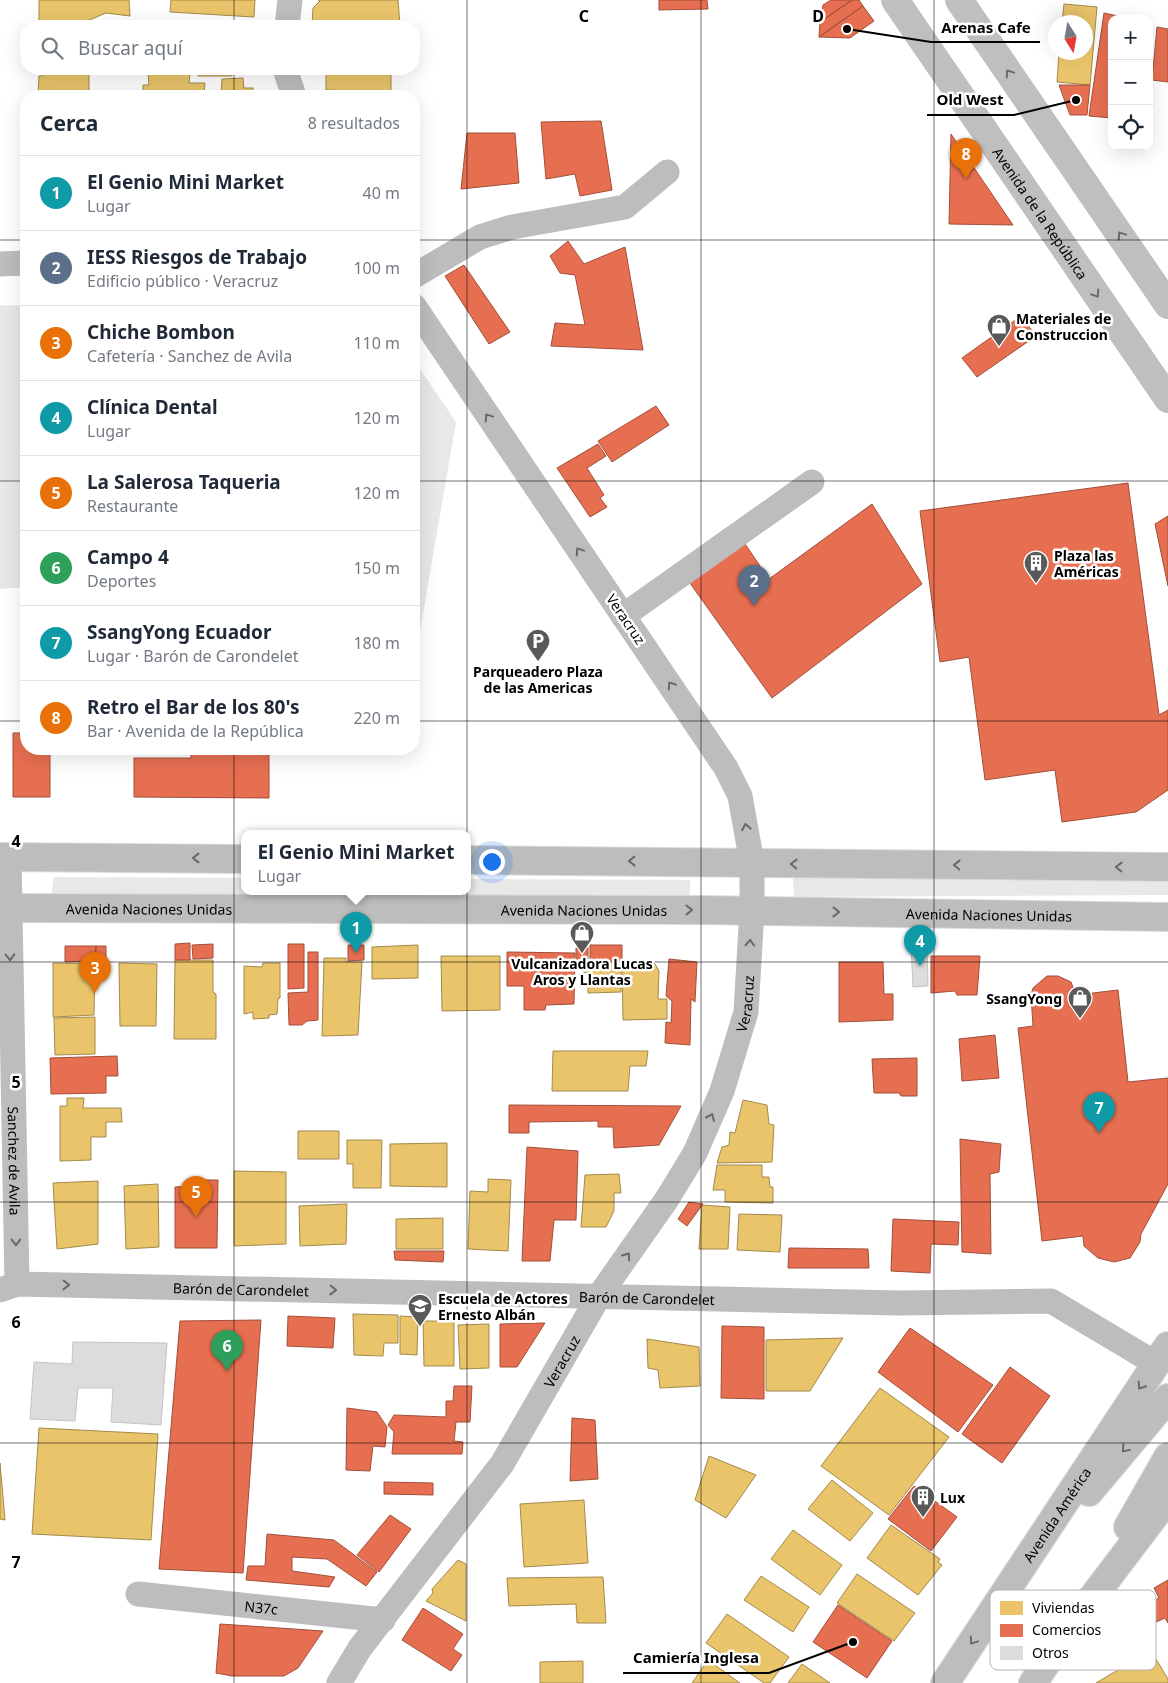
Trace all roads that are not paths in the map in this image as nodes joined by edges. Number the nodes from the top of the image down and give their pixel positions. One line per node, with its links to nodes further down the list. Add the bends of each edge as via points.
1 (290, 0): 4 (street)
2 (895, 0): 13 (main road, Avenida de la República, one-way to 13)
3 (960, 0): 11 (main road, one-way to 3)
4 (287, 20)
5 (287, 75): 6 (street)
6 (292, 90)
7 (667, 172): 10 (street, via 625,207 480,237)
8 (20, 263): 9 (street)
9 (0, 264)
10 (420, 272)
11 (1168, 304)
12 (420, 315): 15 (street, Veracruz, one-way to 12)
13 (1168, 399)
14 (812, 482): 15 (street)
15 (623, 616): 19 (street, Veracruz, one-way to 15, via 740,796 709,741)
16 (4, 857): 17 (main road, one-way to 16); 21 (street, Sanchez de Avila)
17 (241, 858)
18 (471, 860): 19 (main road, one-way to 18)
19 (752, 863): 20 (main road, one-way to 19); 22 (street, Veracruz)
20 (1168, 867)
21 (5, 908): 22 (main road, Avenida Naciones Unidas, one-way to 22); 24 (street, Sanchez de Avila, one-way to 24)
22 (752, 910): 23 (main road, Avenida Naciones Unidas, one-way to 23); 25 (street, Veracruz, one-way to 22, via 667,1200 695,1153 722,1091 746,1012)
23 (1168, 917)
24 (8, 1287): 25 (street, Barón de Carondelet, one-way to 25)
25 (599, 1296): 26 (street, Barón de Carondelet, via 898,1303 1051,1301); 36 (street, Veracruz, via 502,1464)
26 (1162, 1354): 30 (main road, Avenida América, one-way to 30)
27 (1168, 1398): 30 (main road, one-way to 30)
28 (1168, 1457): 32 (main road)
29 (1168, 1498): 33 (main road)
30 (1010, 1586): 31 (main road, Avenida América, one-way to 31)
31 (1007, 1590)
32 (1092, 1590)
33 (1098, 1590)
34 (138, 1594): 36 (street, N37c)
35 (990, 1615): 39 (main road, Avenida América, one-way to 39)
36 (383, 1620): 38 (street, Veracruz, via 360,1648)
37 (1042, 1670): 40 (main road)
38 (339, 1683)
39 (944, 1683)
40 (1033, 1683)

